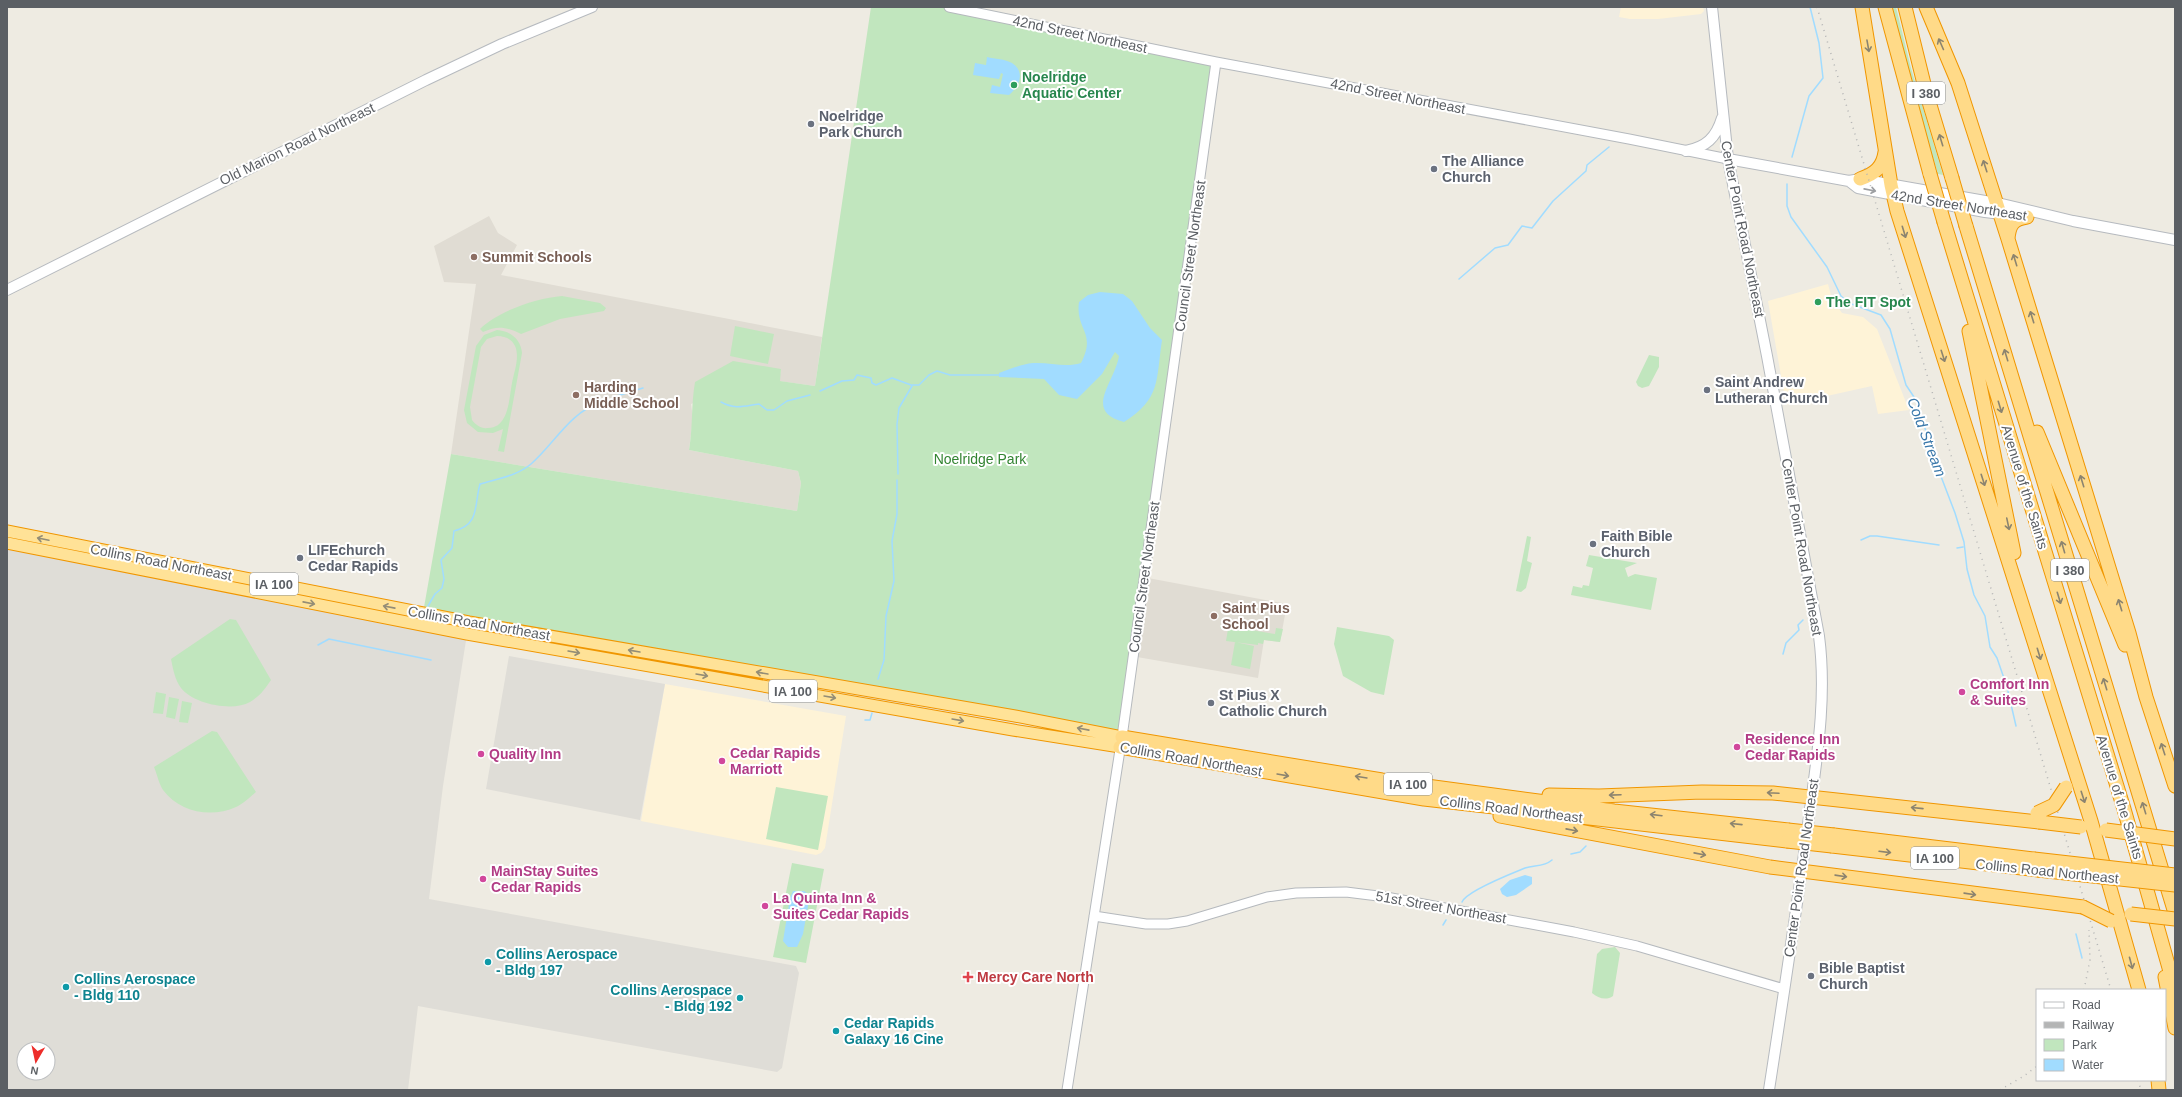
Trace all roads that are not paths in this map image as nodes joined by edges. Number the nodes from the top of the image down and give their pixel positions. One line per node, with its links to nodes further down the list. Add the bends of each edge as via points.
1 (592, 7): 21 (main road, Old Marion Road Northeast, via 502,44 426,80)
2 (949, 7): 8 (street, 42nd Street Northeast)
3 (1712, 7): 9 (main road, Center Point Road Northeast)
4 (1862, 7): 10 (highway, one-way to 10)
5 (1885, 7): 20 (highway, Avenue of the Saints / I 380, bridge)
6 (1905, 7): 22 (highway, Avenue of the Saints / I 380, one-way to 6, bridge, via 1926,92)
7 (1926, 7): 15 (highway, one-way to 7, via 1958,83)
8 (1216, 62): 11 (street, 42nd Street Northeast); 30 (street, Council Street Northeast)
9 (1723, 114): 11 (main road, via 1718,130 1711,140 1702,147); 12 (main road, Center Point Road Northeast)
10 (1886, 150): 13 (highway, via 1880,167 1873,174); 14 (highway)
11 (1686, 151): 12 (street, 42nd Street Northeast)
12 (1728, 159): 13 (main road, 42nd Street Northeast); 33 (main road, Center Point Road Northeast, via 1819,636 1822,694)
13 (1854, 180): 14 (main road, 42nd Street Northeast)
14 (1892, 190): 15 (main road, 42nd Street Northeast); 25 (highway, one-way to 25, via 1919,284)
15 (1998, 208): 16 (main road, 42nd Street Northeast); 17 (main road, 42nd Street Northeast); 18 (highway)
16 (2027, 217): 17 (main road, 42nd Street Northeast); 18 (highway, via 2014,222 2009,228)
17 (2073, 221): 19 (main road, 42nd Street Northeast)
18 (2008, 239): 26 (highway, one-way to 18)
19 (2175, 240)
20 (1955, 260): 25 (highway, one-way to 25); 43 (highway, Avenue of the Saints / I 380, one-way to 43)
21 (7, 290)
22 (2012, 374): 26 (highway); 44 (highway, Avenue of the Saints / I 380, one-way to 22)
23 (7, 531): 28 (highway, Collins Road Northeast / IA 100, one-way to 23, via 469,622)
24 (7, 543): 27 (highway, Collins Road Northeast / IA 100, one-way to 27, via 459,632)
25 (2027, 616): 29 (highway, one-way to 29)
26 (2146, 697): 32 (highway, one-way to 26)
27 (851, 701): 28 (highway, Collins Road Northeast, via 858,695 931,707); 30 (highway, Collins Road Northeast / IA 100, one-way to 30, via 1013,730)
28 (952, 705): 30 (highway, Collins Road Northeast / IA 100, one-way to 28)
29 (2059, 720): 35 (highway, bridge, via 2069,774 2066,787 2054,805); 36 (highway, one-way to 36)
30 (1121, 742): 31 (highway, Collins Road Northeast / IA 100, one-way to 30); 34 (highway, Collins Road Northeast / IA 100, one-way to 34); 46 (street, Council Street Northeast)
31 (1382, 780): 33 (highway, one-way to 31, via 1702,792 1598,796 1544,794); 37 (highway, Collins Road Northeast / IA 100, one-way to 31)
32 (2175, 786)
33 (1812, 796): 35 (highway, one-way to 33, via 1942,811); 40 (main road, Center Point Road Northeast)
34 (1424, 799): 37 (highway, Collins Road Northeast / IA 100); 40 (highway, one-way to 40, via 1454,808)
35 (2038, 818): 36 (highway, bridge)
36 (2093, 828): 38 (highway, bridge); 45 (highway)
37 (1788, 836): 39 (highway, Collins Road Northeast / IA 100, bridge)
38 (2175, 839)
39 (2036, 864): 41 (highway, Collins Road Northeast / IA 100, bridge); 42 (highway, Collins Road Northeast / IA 100, bridge)
40 (1802, 871): 45 (highway, one-way to 45, bridge, via 2083,907); 48 (main road, Center Point Road Northeast)
41 (2175, 874)
42 (2175, 885)
43 (2151, 901): 50 (highway, Avenue of the Saints / I 380); 51 (highway, via 2155,934)
44 (2175, 913)
45 (2117, 914): 47 (highway, bridge); 49 (highway, one-way to 49)
46 (1094, 916): 48 (street, 51st Street Northeast, via 1146,924 1168,924 1187,921 1267,897 1296,893 1346,892 1386,897 1593,936 1637,946); 53 (street, Council Street Northeast)
47 (2175, 919)
48 (1784, 989): 52 (main road, Center Point Road Northeast)
49 (2139, 989)
50 (2175, 989)
51 (2175, 1028)
52 (1770, 1085)
53 (1067, 1090)

